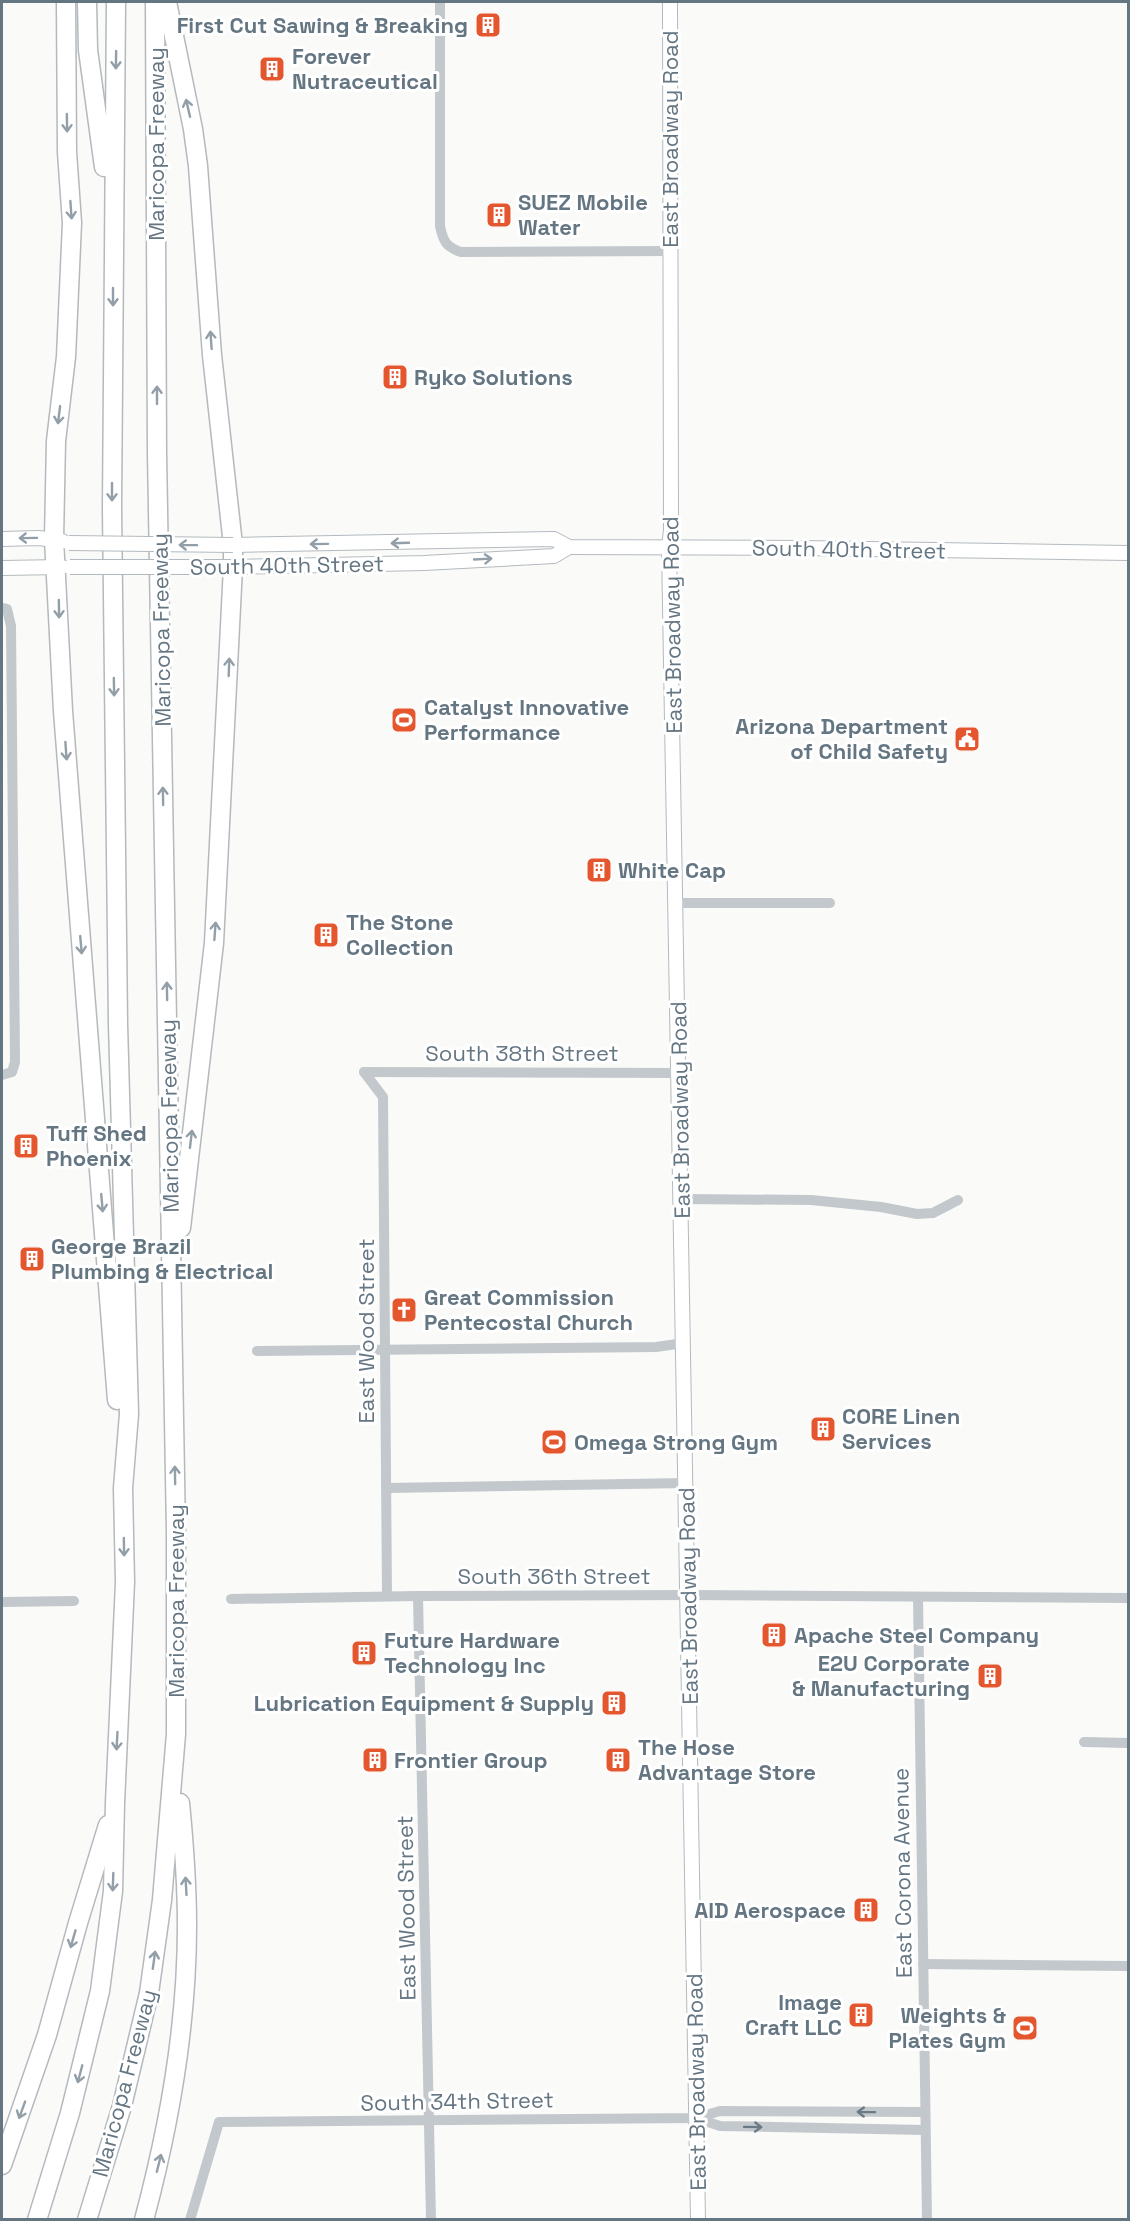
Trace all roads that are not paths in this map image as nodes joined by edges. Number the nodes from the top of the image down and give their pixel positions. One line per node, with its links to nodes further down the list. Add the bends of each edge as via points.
1 (66, 2): 11 (highway, one-way to 11, via 67,152 72,223 66,357 56,441)
2 (87, 2): 9 (highway, via 88,50 101,131)
3 (116, 2): 9 (highway, Maricopa Freeway, one-way to 9)
4 (155, 2): 28 (highway, Maricopa Freeway, one-way to 4, via 157,453)
5 (167, 2): 12 (highway, one-way to 5, via 213,365 198,166)
6 (440, 2): 8 (street, via 440,226 448,248 461,252)
7 (670, 2): 8 (main road, East Broadway Road)
8 (670, 251): 14 (main road, East Broadway Road)
9 (113, 258): 33 (highway, Maricopa Freeway, one-way to 33, via 118,1024 129,1414)
10 (2, 539): 11 (main road, South 40th Street, one-way to 10)
11 (62, 541): 12 (main road, South 40th Street, one-way to 11, bridge); 16 (highway)
12 (233, 545): 13 (main road, South 40th Street, one-way to 12, via 554,539); 17 (highway)
13 (569, 547): 14 (main road, South 40th Street); 17 (main road, South 40th Street, one-way to 13, via 554,556)
14 (669, 547): 15 (main road, South 40th Street); 21 (main road, East Broadway Road)
15 (1128, 553)
16 (63, 567): 17 (main road, South 40th Street, bridge); 18 (main road, South 40th Street); 33 (highway, one-way to 33, via 61,689)
17 (233, 567): 28 (highway, one-way to 17, via 214,943)
18 (2, 568)
19 (4, 609): 20 (street, via 11,626)
20 (7, 814): 25 (street, via 15,1062)
21 (676, 903): 22 (street); 24 (main road, East Broadway Road)
22 (830, 903)
23 (364, 1072): 24 (street, South 38th Street); 30 (street, East Wood Street, via 383,1097)
24 (679, 1073): 26 (main road, East Broadway Road)
25 (7, 1074)
26 (681, 1199): 27 (street, via 811,1200 917,1214 933,1213); 29 (main road, East Broadway Road)
27 (958, 1200)
28 (172, 1301): 45 (highway, Maricopa Freeway, one-way to 28)
29 (684, 1343): 30 (street, via 656,1347); 32 (main road, East Broadway Road)
30 (386, 1350): 31 (street); 34 (street, East Wood Street)
31 (257, 1351)
32 (686, 1483): 34 (street); 35 (main road, East Broadway Road)
33 (123, 1488): 46 (highway, Maricopa Freeway, one-way to 46, via 125,1582)
34 (386, 1488): 36 (street, East Wood Street)
35 (688, 1595): 37 (street, South 36th Street); 38 (street, South 36th Street); 50 (main road, East Broadway Road)
36 (387, 1596): 37 (street, South 36th Street); 40 (street, South 36th Street)
37 (418, 1596): 51 (street, East Wood Street)
38 (918, 1598): 39 (street, South 36th Street); 47 (street, East Corona Avenue)
39 (1128, 1598)
40 (231, 1599)
41 (74, 1601): 42 (street)
42 (2, 1602)
43 (1084, 1742): 44 (street)
44 (1128, 1743)
45 (175, 1744): 55 (highway, Maricopa Freeway, one-way to 45, via 122,2106 149,1993 162,1900); 56 (highway, one-way to 45, via 172,2102 184,2003 187,1903)
46 (115, 1803): 53 (highway, one-way to 53, via 47,2035); 54 (highway, Maricopa Freeway, one-way to 54, via 113,1891 100,1991 70,2113)
47 (923, 1964): 48 (street); 49 (street, East Corona Avenue)
48 (1128, 1966)
49 (925, 2112): 50 (street, South 34th Street, one-way to 50, via 720,2111); 52 (street, East Corona Avenue)
50 (696, 2118): 51 (street, South 34th Street); 52 (street, South 34th Street, one-way to 52, via 720,2126); 59 (main road, East Broadway Road)
51 (430, 2121): 57 (street, South 34th Street, via 219,2122); 58 (street, East Wood Street)
52 (925, 2130): 60 (street, East Corona Avenue)
53 (2, 2165)
54 (37, 2220)
55 (87, 2220)
56 (144, 2220)
57 (190, 2220)
58 (431, 2220)
59 (698, 2220)
60 (927, 2220)

